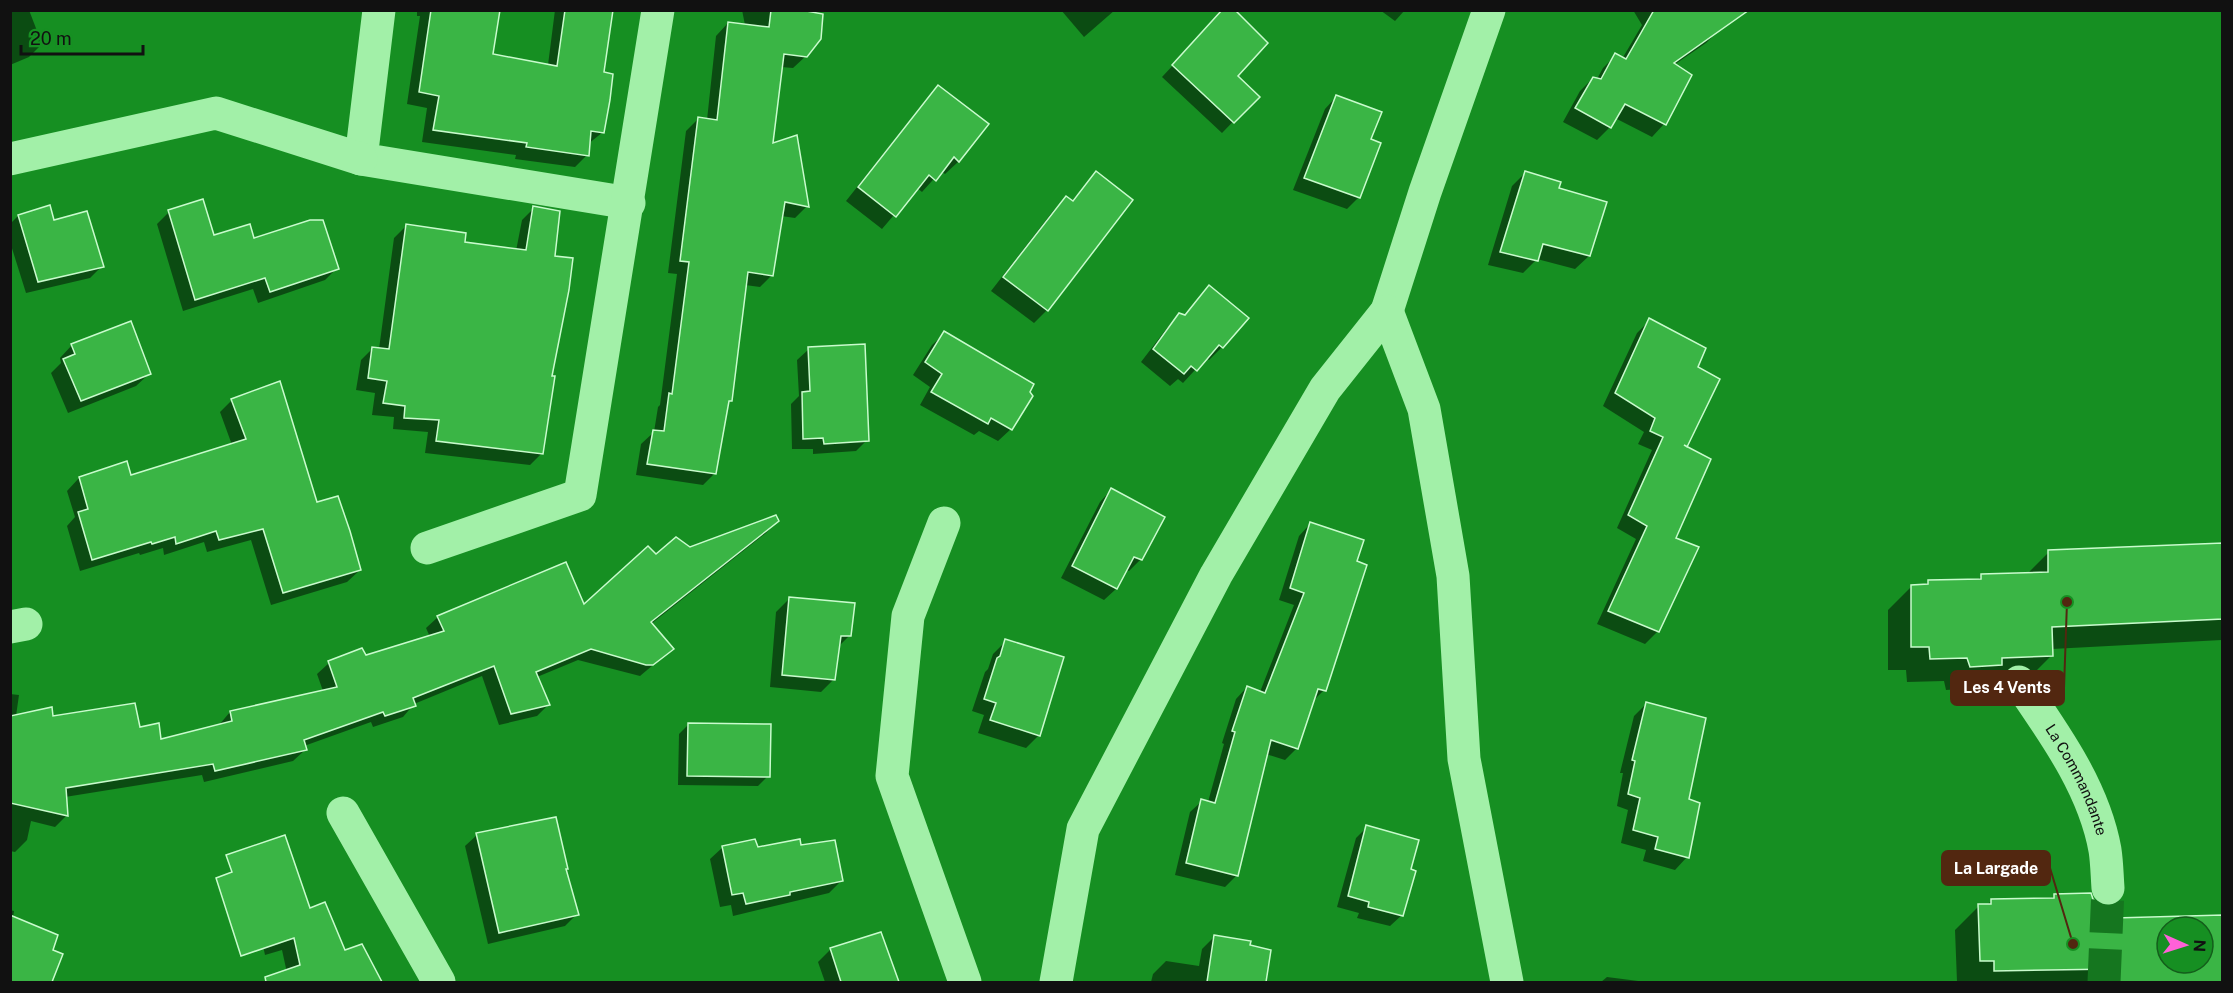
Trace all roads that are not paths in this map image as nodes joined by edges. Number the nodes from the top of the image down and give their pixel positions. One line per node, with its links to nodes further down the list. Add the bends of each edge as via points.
1 (379, 10): 5 (street)
2 (658, 10): 6 (street)
3 (1489, 10): 7 (street)
4 (10, 159): 5 (street, via 216,113)
5 (361, 159): 6 (street)
6 (629, 203): 9 (street, via 580,495)
7 (1387, 311): 15 (street, via 1324,389 1216,575 1083,829); 16 (street, via 1424,409 1453,576 1464,759)
8 (944, 523): 14 (street, via 908,616 892,776)
9 (427, 548)
10 (2019, 682): 12 (street, La Commandante, via 2060,743 2092,806 2105,849)
11 (343, 813): 13 (street)
12 (2108, 888)
13 (439, 982)
14 (965, 982)
15 (1056, 982)
16 (1508, 982)

